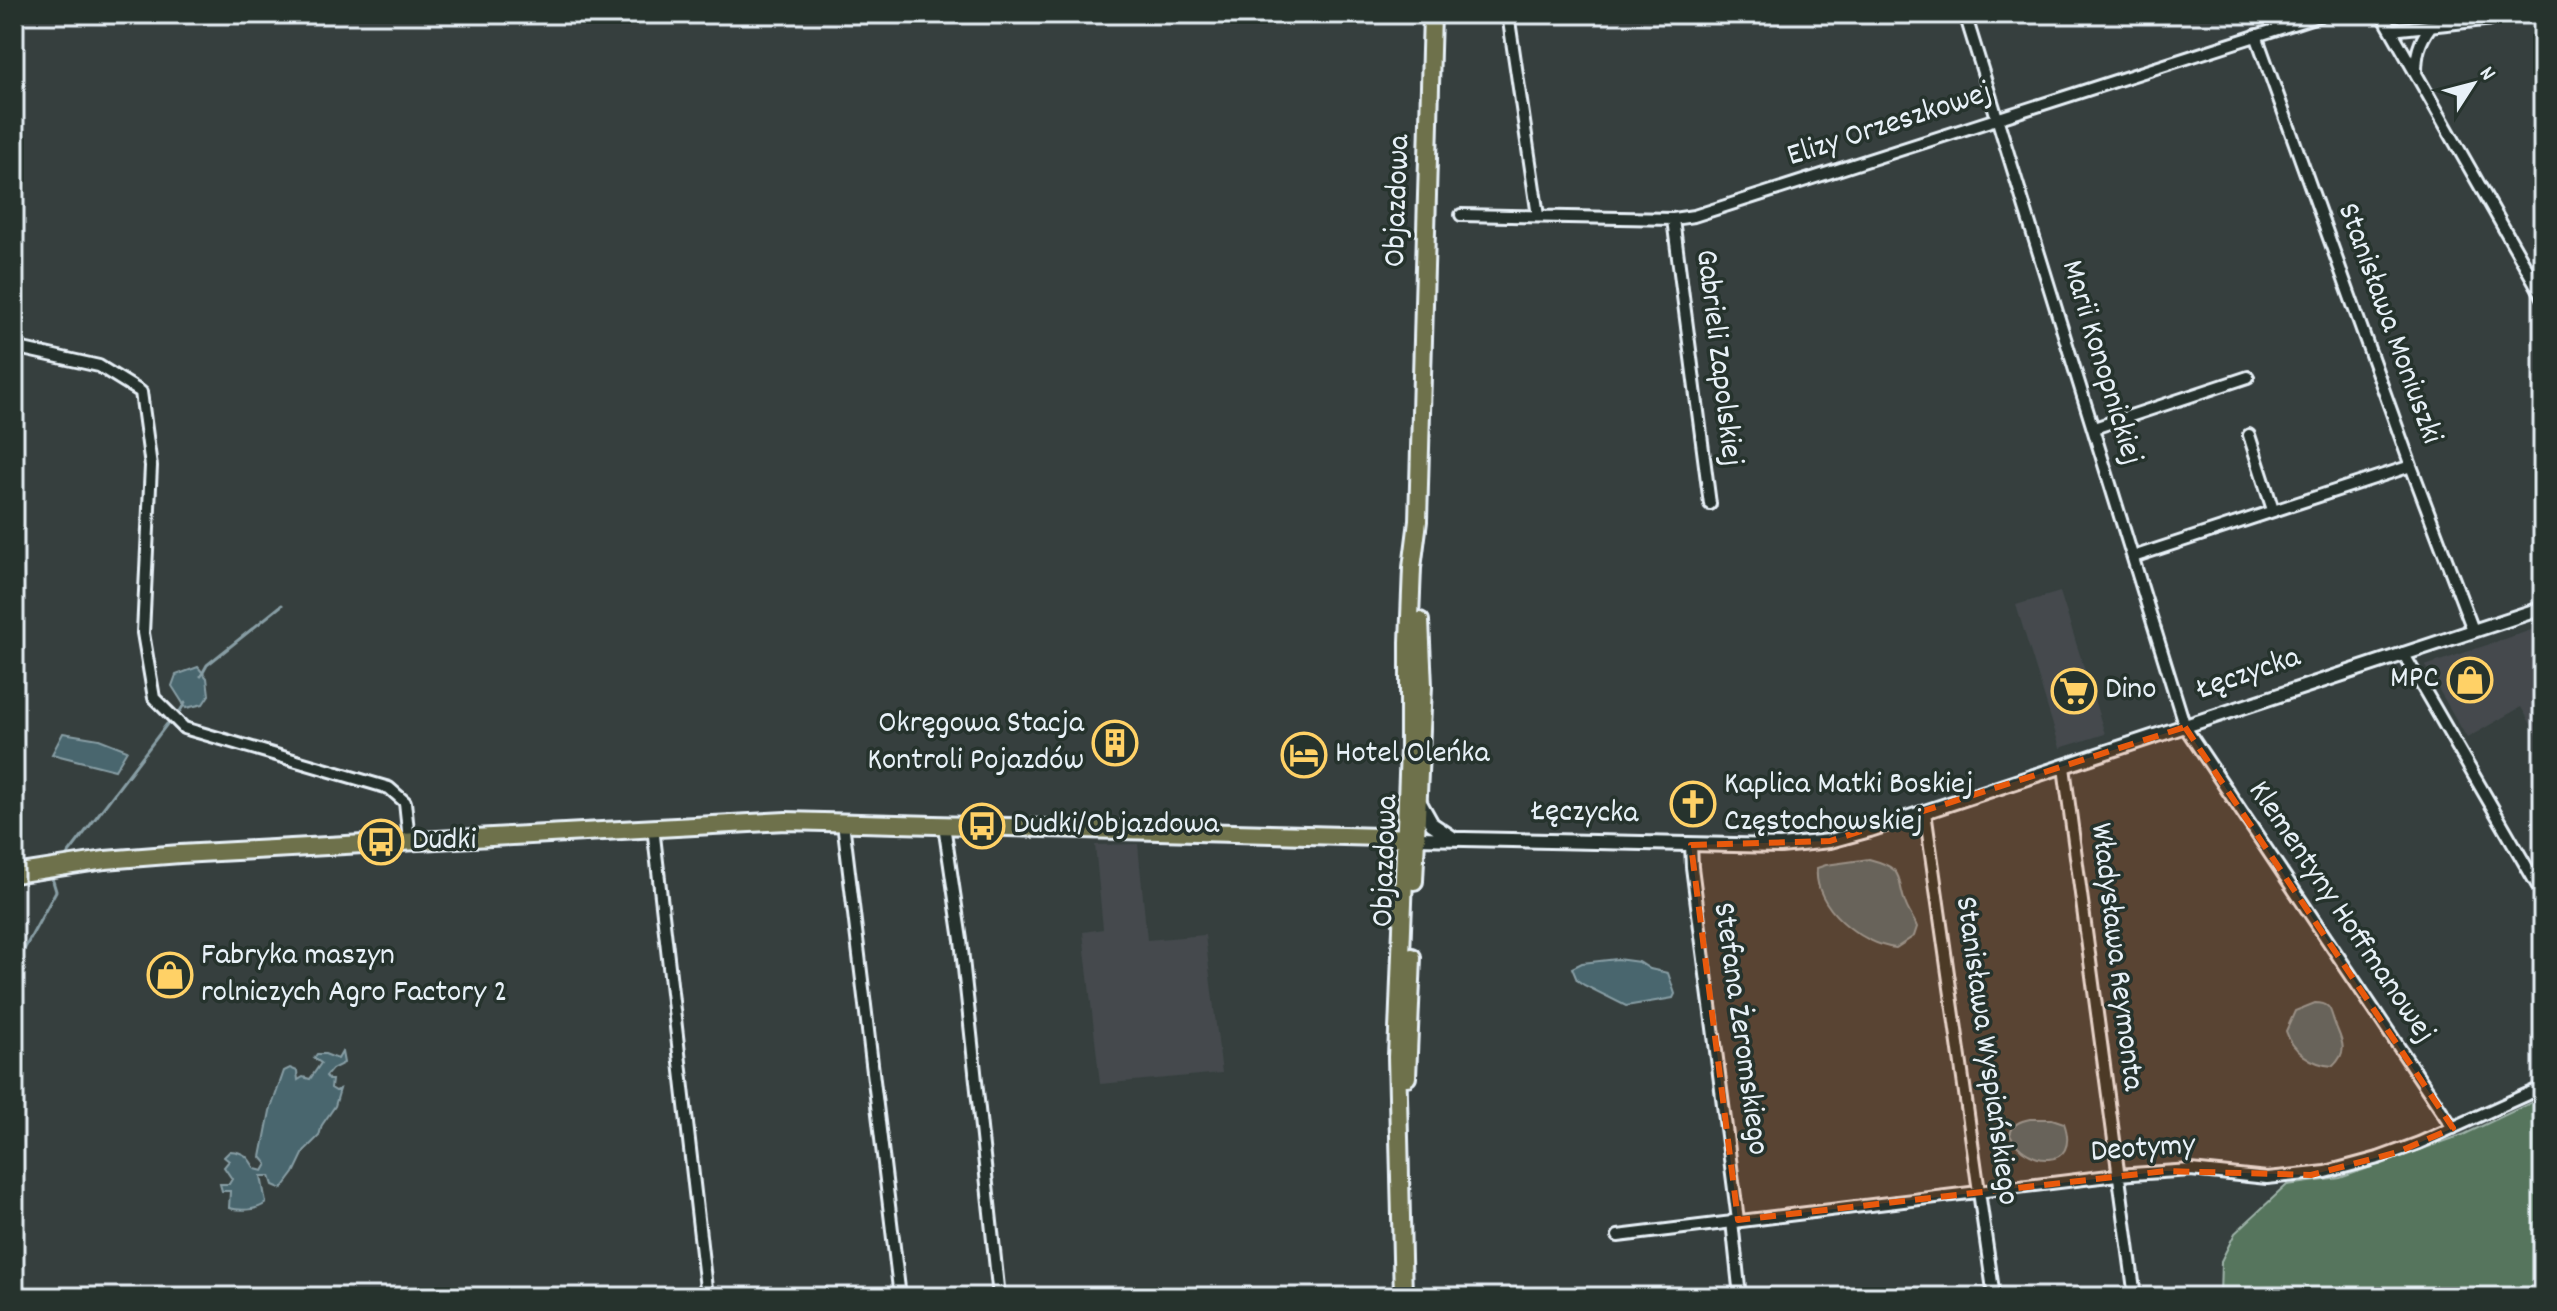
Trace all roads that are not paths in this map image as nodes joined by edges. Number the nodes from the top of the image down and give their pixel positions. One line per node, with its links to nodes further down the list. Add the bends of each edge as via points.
1 (1432, 14): 23 (main road, Objazdowa)
2 (1508, 14): 13 (street)
3 (1965, 14): 11 (street, Marii Konopnickiej)
4 (2324, 14): 9 (street, Elizy Orzeszkowej)
5 (2382, 14): 8 (street)
6 (2540, 14): 7 (street)
7 (2430, 27): 8 (street); 10 (street, via 2416,56)
8 (2391, 30): 10 (street)
9 (2256, 35): 11 (street, Elizy Orzeszkowej); 20 (street, Stanisława Moniuszki)
10 (2416, 74): 15 (street)
11 (1998, 118): 14 (street, Elizy Orzeszkowej); 18 (street, Marii Konopnickiej)
12 (1461, 215): 13 (street, Elizy Orzeszkowej)
13 (1538, 216): 14 (street, Elizy Orzeszkowej)
14 (1673, 219): 21 (street, Gabrieli Zapolskiej)
15 (2543, 297)
16 (14, 347): 37 (street, via 99,366 141,392 151,466 143,633 154,698 184,728 396,792 405,802)
17 (2247, 375): 18 (street)
18 (2094, 428): 24 (street, Marii Konopnickiej)
19 (2249, 435): 22 (street)
20 (2411, 466): 22 (street); 26 (street, Stanisława Moniuszki)
21 (1710, 504)
22 (2273, 510): 24 (street)
23 (1417, 533): 30 (main road, Objazdowa, via 1423,686); 35 (main road, Objazdowa, via 1411,597)
24 (2133, 557): 28 (street, Marii Konopnickiej)
25 (2543, 608): 26 (street, Łęczycka)
26 (2473, 630): 27 (street, Łęczycka)
27 (2403, 653): 28 (street, Łęczycka); 40 (street)
28 (2185, 727): 29 (street, Łęczycka); 42 (street, Klementyny Hoffmanowej)
29 (2064, 767): 31 (street, Łęczycka); 43 (street, Władysława Reymonta)
30 (1417, 798): 35 (main road, Objazdowa); 36 (street, via 1432,824)
31 (1925, 812): 38 (street, Łęczycka, via 1830,841); 44 (street, Stanisława Wyspiańskiego)
32 (843, 822): 33 (main road); 34 (main road); 48 (street)
33 (944, 825): 35 (main road); 49 (street)
34 (653, 827): 37 (main road); 47 (street)
35 (1410, 838): 36 (street, Łęczycka); 50 (main road, Objazdowa, via 1408,1067 1400,1142)
36 (1456, 839): 38 (street, Łęczycka)
37 (409, 840): 39 (main road, via 180,854)
38 (1691, 845): 45 (street, Stefana Żeromskiego)
39 (14, 874)
40 (2543, 895)
41 (2543, 1087): 42 (street, Deotymy)
42 (2453, 1128): 43 (street, Deotymy, via 2398,1152 2311,1175 2267,1178 2191,1170)
43 (2117, 1175): 44 (street, Deotymy); 53 (street, Władysława Reymonta)
44 (1978, 1192): 45 (street, Deotymy); 52 (street, Stanisława Wyspiańskiego)
45 (1735, 1220): 46 (street, Deotymy); 51 (street)
46 (1618, 1236)
47 (707, 1297)
48 (900, 1297)
49 (999, 1297)
50 (1403, 1297)
51 (1740, 1297)
52 (1994, 1297)
53 (2135, 1297)

